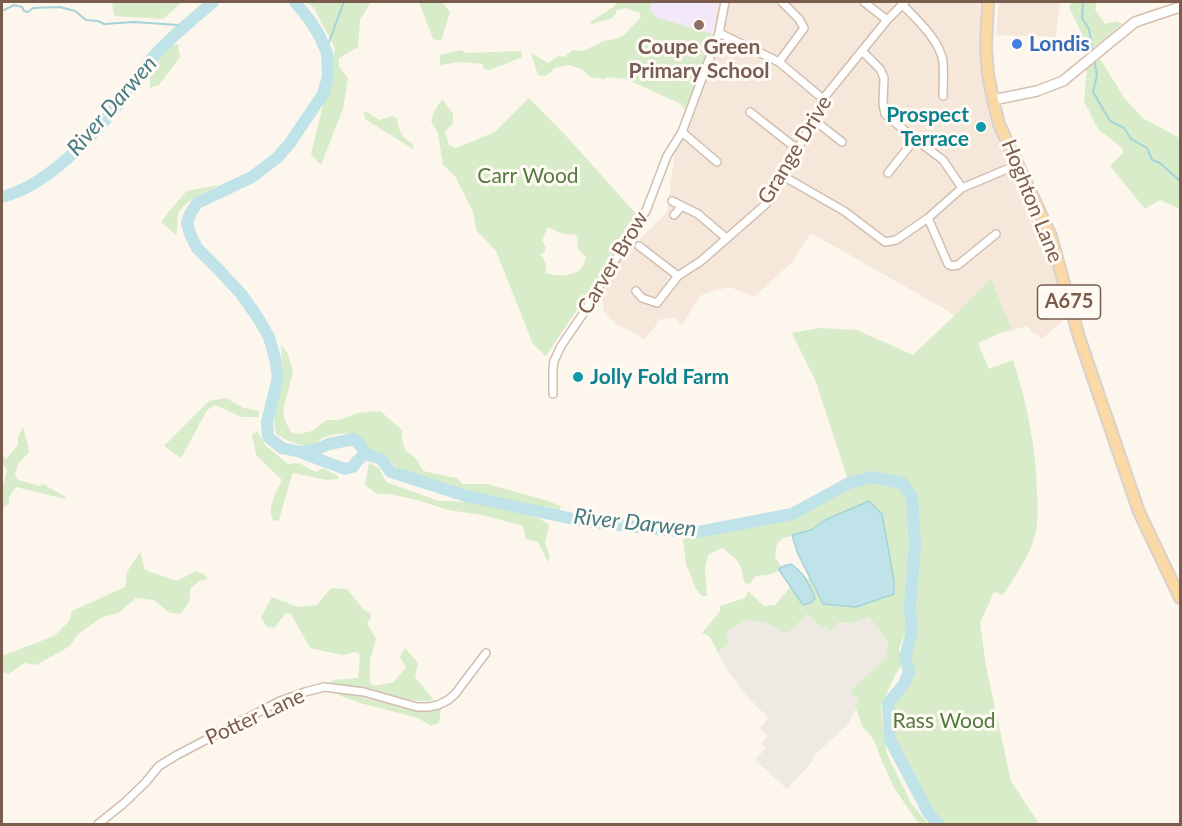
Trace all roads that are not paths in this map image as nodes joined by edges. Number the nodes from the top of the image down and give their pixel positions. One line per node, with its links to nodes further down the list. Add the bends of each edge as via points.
1 (724, 2): 8 (street, Carver Brow)
2 (782, 2): 10 (street, via 804,28)
3 (864, 2): 7 (street)
4 (988, 2): 13 (main road, Hoghton Lane / A675, via 986,48)
5 (903, 3): 7 (street, Grange Drive); 11 (street, via 937,46 943,61)
6 (1180, 7): 13 (street, via 1135,22 1063,81)
7 (887, 20): 9 (street, Grange Drive)
8 (719, 33): 10 (street); 16 (street, Carver Brow)
9 (862, 51): 12 (street, Grange Drive); 17 (street, via 884,78 885,114)
10 (779, 62): 12 (street)
11 (944, 96)
12 (823, 99): 15 (street, Grange Drive)
13 (993, 100): 21 (main road, Hoghton Lane / A675, via 999,124)
14 (750, 112): 19 (street)
15 (814, 120): 18 (street); 19 (street, Grange Drive)
16 (682, 132): 20 (street); 34 (street, Carver Brow, via 667,156 646,210 561,346 554,361)
17 (915, 139): 22 (street); 24 (street, via 943,160)
18 (842, 142)
19 (797, 149): 23 (street, Grange Drive)
20 (717, 162)
21 (1018, 164): 24 (street); 35 (main road, Hoghton Lane / A675, via 1051,236 1079,338 1139,512)
22 (888, 173)
23 (783, 176): 28 (street, via 844,211 885,242 896,240); 30 (street, Grange Drive, via 766,204)
24 (962, 188): 28 (street)
25 (672, 201): 26 (street)
26 (682, 206): 27 (street); 30 (street)
27 (674, 215)
28 (928, 218): 29 (street, via 952,266)
29 (996, 234)
30 (726, 238): 32 (street, Grange Drive)
31 (639, 246): 32 (street)
32 (678, 276): 33 (street, Grange Drive, via 657,303 642,298)
33 (636, 291)
34 (552, 394)
35 (1180, 598)
36 (486, 653): 37 (street, Potter Lane, via 455,694 438,705 417,707 364,692 324,687 280,700 159,766)
37 (98, 825)

